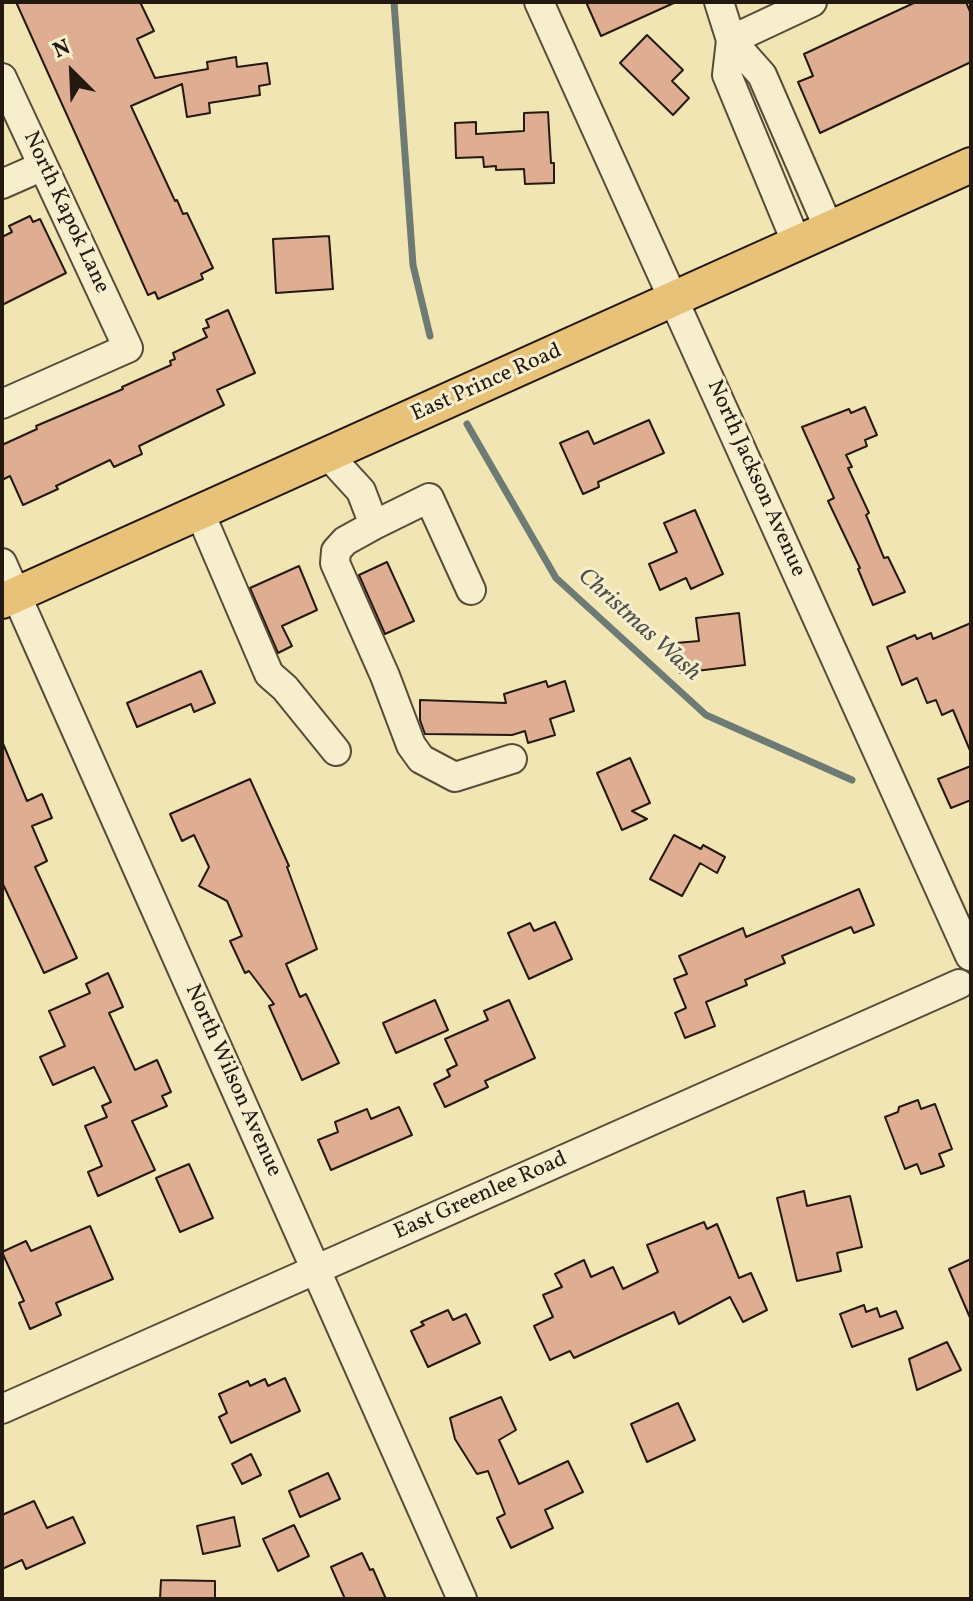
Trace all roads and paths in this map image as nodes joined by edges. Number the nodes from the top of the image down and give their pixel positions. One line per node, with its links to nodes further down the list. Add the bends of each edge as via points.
1 (539, 2): 13 (street, North Jackson Avenue)
2 (719, 2): 4 (street)
3 (812, 2): 4 (street)
4 (731, 40): 6 (street, via 762,75); 7 (street, via 727,75)
5 (2, 78): 9 (street, North Kapok Lane)
6 (773, 101): 7 (street); 11 (street)
7 (743, 114): 12 (street)
8 (971, 165): 11 (main road, East Prince Road)
9 (43, 166): 10 (street); 14 (street, North Kapok Lane, via 128,348)
10 (2, 184)
11 (829, 229): 12 (main road, East Prince Road)
12 (797, 244): 13 (main road, East Prince Road)
13 (675, 299): 15 (main road, East Prince Road); 23 (street, North Jackson Avenue)
14 (2, 404)
15 (328, 455): 16 (main road, East Prince Road); 17 (street, via 361,491)
16 (200, 513): 20 (main road, East Prince Road); 21 (street, via 269,674)
17 (374, 525): 19 (street, via 429,498); 22 (street, via 345,541 336,551 335,563 411,745 421,759 455,777)
18 (2, 563): 20 (street, North Wilson Avenue)
19 (471, 590)
20 (10, 598): 25 (street, North Wilson Avenue)
21 (336, 751)
22 (512, 759)
23 (970, 956): 24 (street, via 957,971)
24 (965, 990): 25 (street, East Greenlee Road)
25 (317, 1271): 26 (street, East Greenlee Road); 27 (street, North Wilson Avenue)
26 (2, 1409)
27 (462, 1599)

